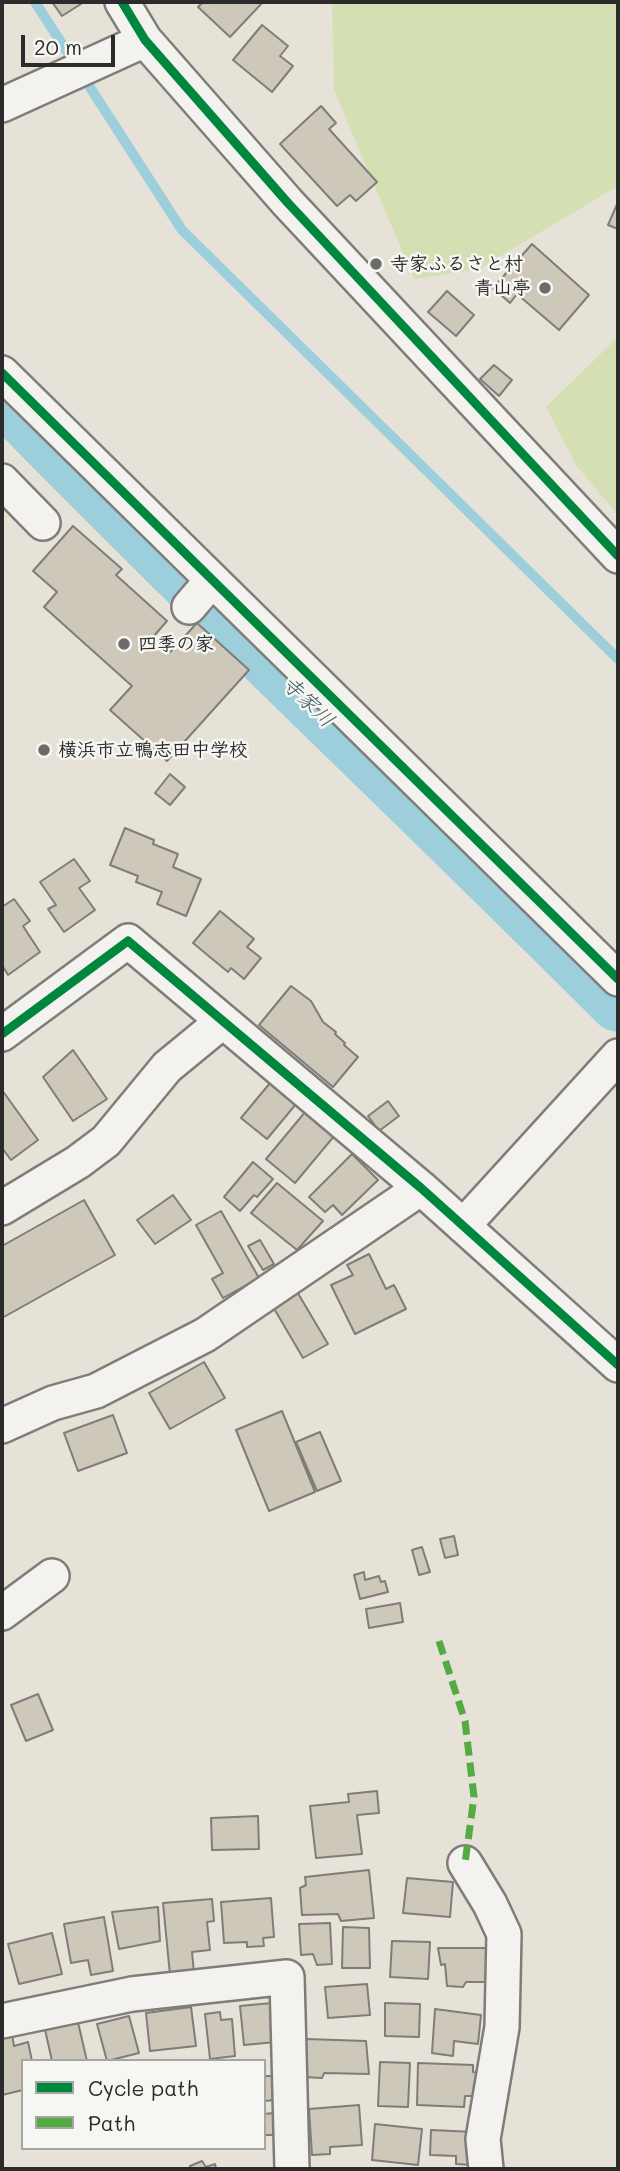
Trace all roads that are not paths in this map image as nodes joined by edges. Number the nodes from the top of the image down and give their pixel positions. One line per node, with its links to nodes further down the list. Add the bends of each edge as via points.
1 (122, 2): 2 (street)
2 (145, 40): 3 (street); 7 (street, via 288,203)
3 (2, 105)
4 (2, 373): 8 (street, via 200,594)
5 (2, 481): 6 (street)
6 (43, 523)
7 (618, 556)
8 (618, 979)
9 (223, 1021): 10 (street, via 128,941); 12 (street); 13 (street, via 167,1067 106,1141)
10 (2, 1034)
11 (618, 1056): 14 (street)
12 (421, 1188): 14 (street); 16 (street, via 205,1335 96,1391 53,1403)
13 (2, 1208)
14 (463, 1226): 15 (street)
15 (618, 1365)
16 (2, 1426)
17 (52, 1576): 18 (street)
18 (2, 1613)
19 (465, 1863): 22 (street, via 504,1934 502,2027 483,2139)
20 (2, 2021): 21 (street, via 132,1994 288,1977)
21 (292, 2169)
22 (486, 2169)

